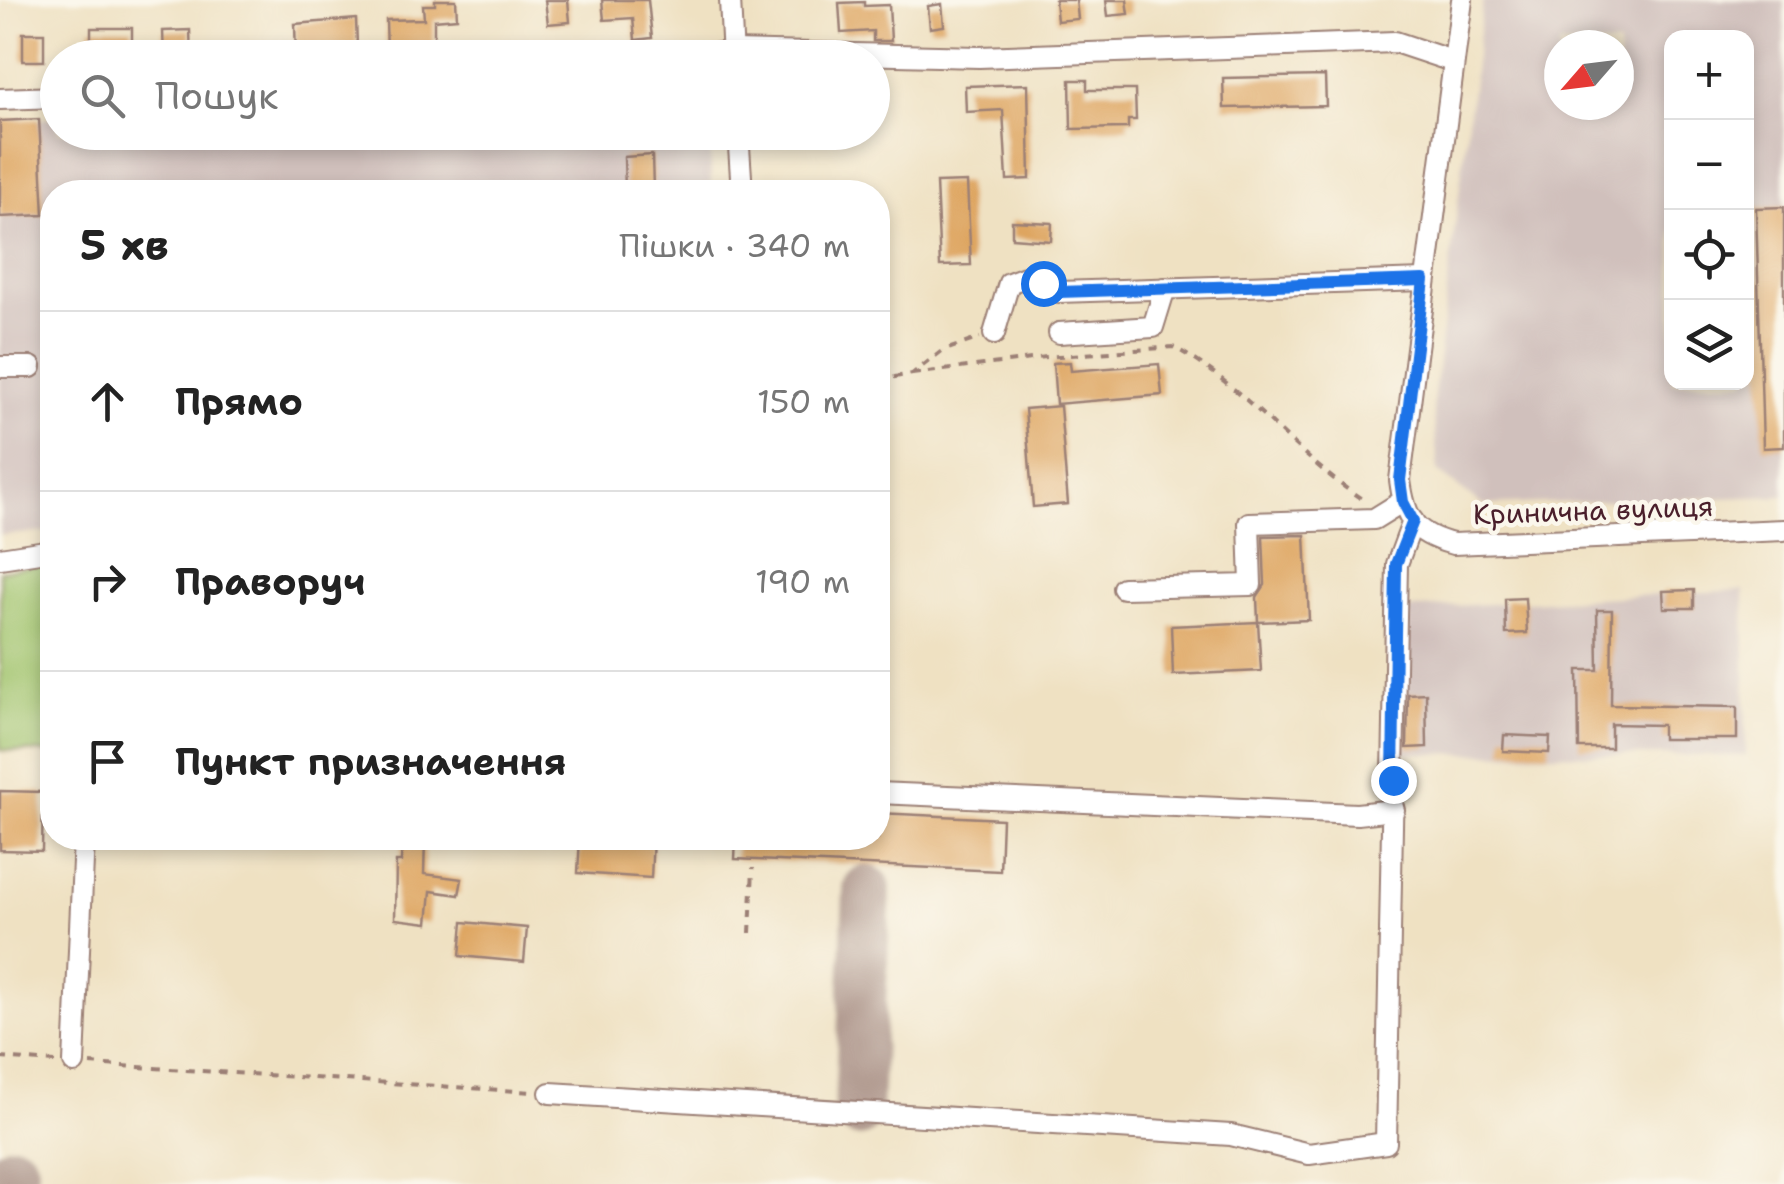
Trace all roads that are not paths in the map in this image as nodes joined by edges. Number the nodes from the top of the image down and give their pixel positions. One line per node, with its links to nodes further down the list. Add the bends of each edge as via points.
1 (730, 0): 3 (street)
2 (1462, 0): 5 (street)
3 (732, 40)
4 (890, 55): 5 (street, via 1394,42)
5 (1452, 62): 10 (street)
6 (40, 98): 7 (street)
7 (0, 100)
8 (739, 150): 9 (street)
9 (741, 180)
10 (1424, 280): 11 (street); 16 (street, via 1400,480)
11 (1165, 288): 12 (street, via 1153,327); 13 (street, via 1059,292 1024,277 1009,284)
12 (1059, 332)
13 (994, 334)
14 (0, 367): 15 (street)
15 (31, 368)
16 (1403, 502): 17 (street); 21 (street, via 1374,519 1249,524 1251,585)
17 (1413, 521): 18 (street, Кринична вулиця, via 1428,537 1453,544); 23 (street, via 1396,564)
18 (1784, 530)
19 (40, 552): 20 (street)
20 (0, 558)
21 (1123, 588)
22 (890, 794): 23 (street, via 1357,814)
23 (1394, 810): 26 (street, via 1386,1144 1309,1154 1231,1135)
24 (83, 850): 25 (street)
25 (74, 1063)
26 (550, 1093)

